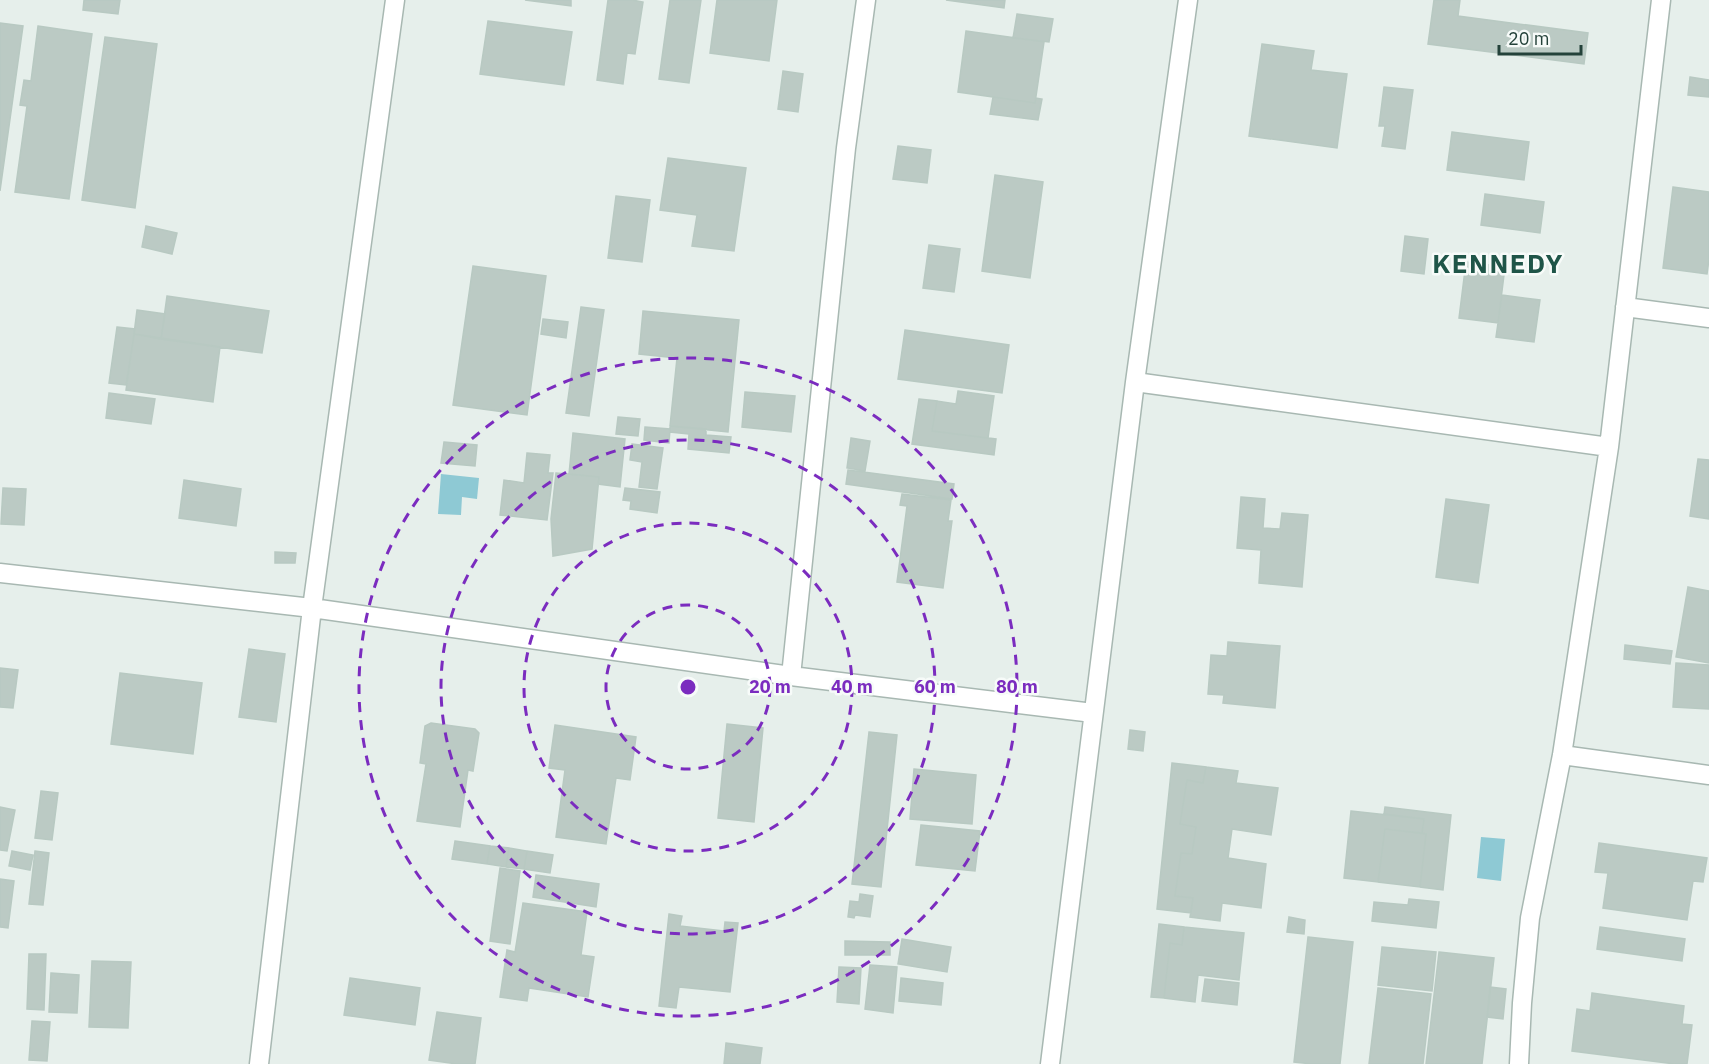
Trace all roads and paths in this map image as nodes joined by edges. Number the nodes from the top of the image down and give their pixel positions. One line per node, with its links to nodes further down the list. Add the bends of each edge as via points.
1 (394, 0): 10 (street)
2 (866, 0): 11 (street, via 846,148)
3 (1188, 0): 7 (street)
4 (1661, 0): 5 (street)
5 (1625, 307): 6 (street); 8 (street)
6 (1709, 318)
7 (1136, 382): 8 (street); 12 (street)
8 (1609, 447): 13 (street)
9 (0, 573): 10 (street)
10 (312, 608): 11 (street); 15 (street)
11 (791, 676): 12 (street)
12 (1093, 712): 16 (street)
13 (1562, 755): 14 (street); 17 (street, via 1530,918)
14 (1709, 775)
15 (259, 1064)
16 (1050, 1064)
17 (1520, 1064)

